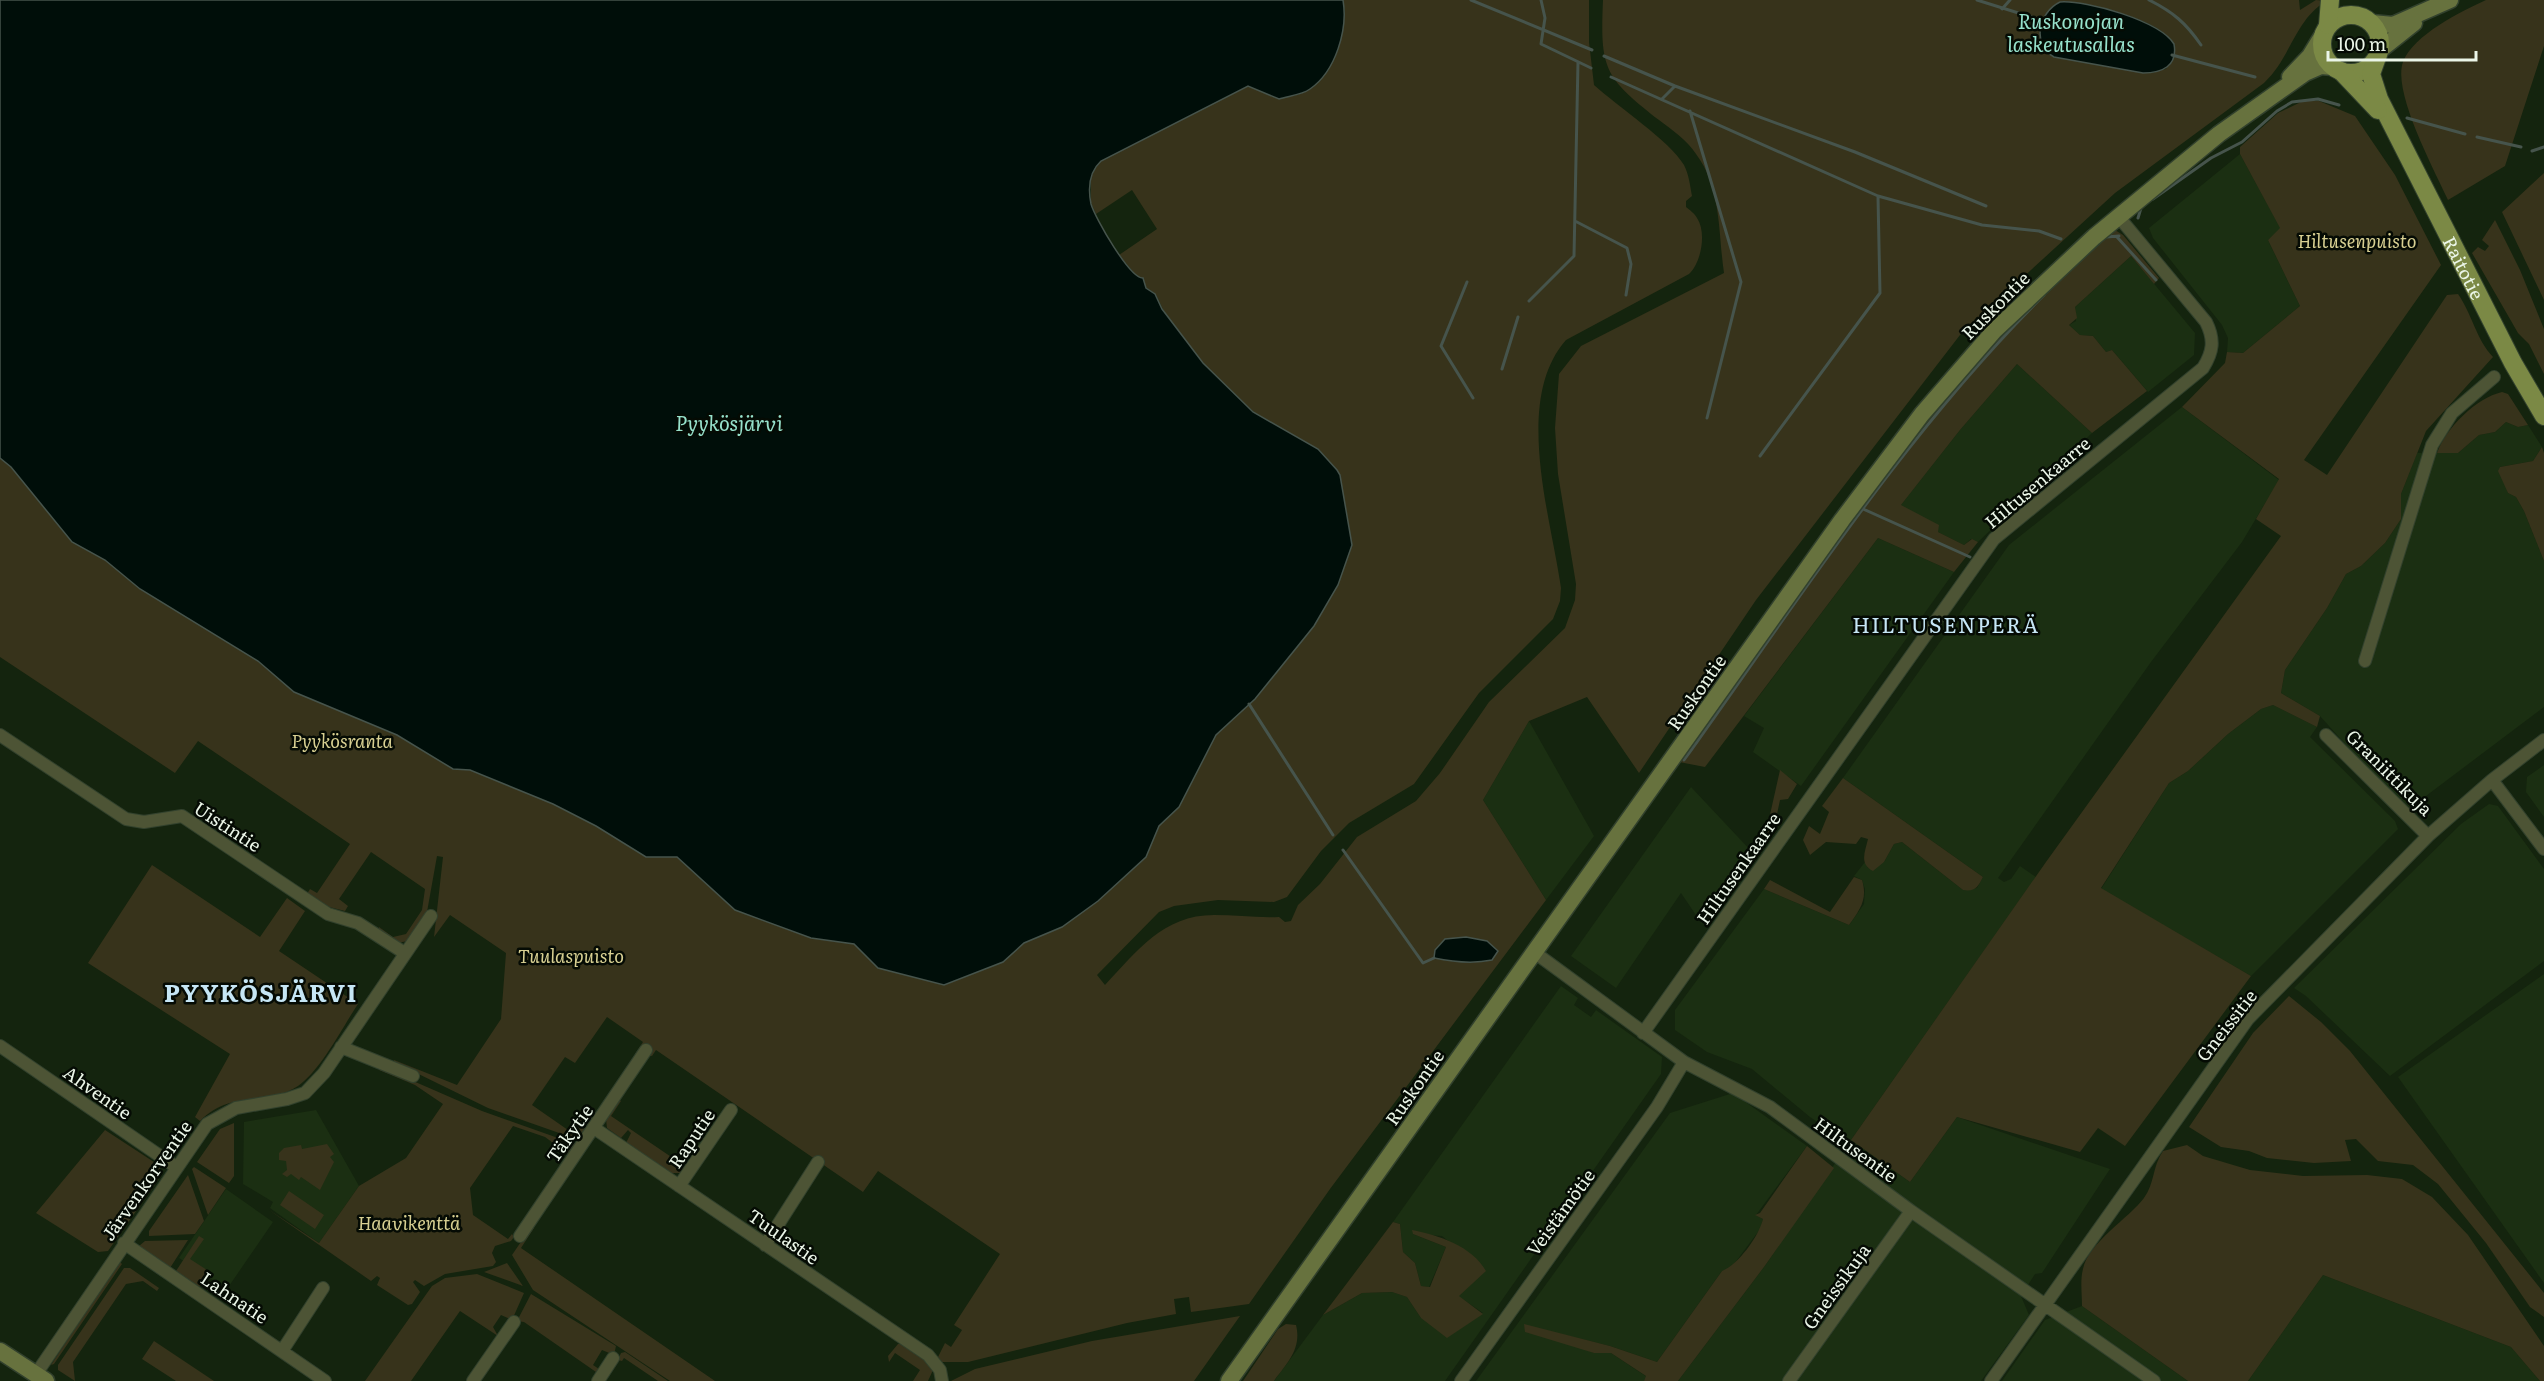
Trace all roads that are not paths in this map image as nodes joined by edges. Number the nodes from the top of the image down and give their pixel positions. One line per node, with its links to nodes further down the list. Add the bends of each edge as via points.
1 (2330, 0): 6 (main road)
2 (2344, 0): 5 (main road)
3 (2450, 0): 4 (main road)
4 (2434, 8): 5 (main road, via 2393,25); 7 (main road)
5 (2368, 20): 6 (main road, via 2344,15); 7 (main road, via 2378,31)
6 (2326, 29): 8 (main road, via 2323,52); 9 (main road, Ruskontie, via 2310,56)
7 (2378, 55): 8 (main road, via 2360,71); 10 (main road, Raitotie, via 2373,85)
8 (2337, 69): 9 (main road, Ruskontie, via 2314,69); 10 (main road, Raitotie)
9 (2273, 96): 11 (main road, Ruskontie, via 2219,134)
10 (2393, 127): 12 (main road, Raitotie)
11 (2118, 216): 23 (main road, Ruskontie, via 1994,331 1922,414); 24 (street, Hiltusenkaarre, via 2206,322 2211,333 2210,356 2203,368 1994,539)
12 (2513, 363): 13 (main road, Raitotie); 14 (street, via 2452,413 2432,445)
13 (2542, 414)
14 (2365, 661)
15 (0, 735): 22 (street, Uistintie, via 126,819 144,822 182,816 328,914 358,923)
16 (2326, 735): 19 (street, Graniittikuja)
17 (2544, 740): 18 (street, Gneissitie)
18 (2492, 780): 19 (street, Gneissitie); 20 (street)
19 (2428, 836): 40 (street, Gneissitie, via 2248,1019)
20 (2544, 849)
21 (430, 916): 22 (street, Järvenkorventie)
22 (403, 952): 26 (street, Järvenkorventie)
23 (1534, 952): 24 (street, Hiltusentie); 50 (main road, Ruskontie)
24 (1643, 1033): 28 (street, Hiltusentie)
25 (0, 1046): 33 (street, Ahventie)
26 (340, 1047): 29 (street); 33 (street, Järvenkorventie, via 324,1073 305,1093 236,1108 207,1124)
27 (646, 1050): 31 (street, Täkytie)
28 (1684, 1062): 35 (street, Hiltusentie, via 1770,1107); 51 (street, Veistämötie, via 1657,1107)
29 (413, 1076)
30 (731, 1110): 34 (street, Raputie)
31 (594, 1128): 34 (street, Tuulastie); 36 (street, Täkytie)
32 (818, 1162): 38 (street)
33 (176, 1167): 37 (street, Järvenkorventie)
34 (679, 1186): 38 (street, Tuulastie)
35 (1911, 1211): 40 (street, Hiltusentie); 52 (street, Gneissikuja)
36 (520, 1236)
37 (124, 1243): 43 (street, Lahnatie); 45 (street, Järvenkorventie)
38 (765, 1245): 49 (street, Tuulastie, via 928,1355 940,1370)
39 (323, 1288): 43 (street)
40 (2045, 1305): 53 (street, Gneissitie); 54 (street, Hiltusentie)
41 (514, 1322): 47 (street)
42 (0, 1351): 45 (main road)
43 (282, 1351): 46 (street, Lahnatie)
44 (613, 1358): 48 (street)
45 (41, 1378)
46 (325, 1381)
47 (473, 1381)
48 (598, 1381)
49 (942, 1381)
50 (1230, 1381)
51 (1461, 1381)
52 (1789, 1381)
53 (1991, 1381)
54 (2154, 1381)

